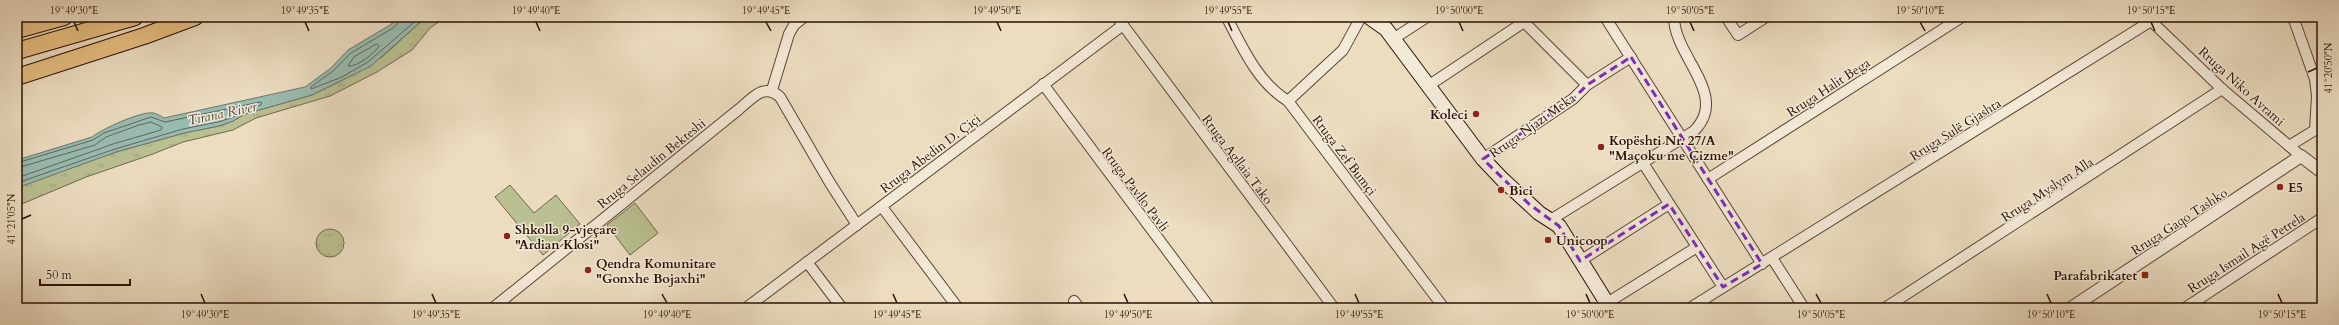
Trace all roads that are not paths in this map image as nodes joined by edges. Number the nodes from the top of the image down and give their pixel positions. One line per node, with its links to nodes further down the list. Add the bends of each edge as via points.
1 (64, 17): 18 (highway)
2 (134, 17): 20 (highway)
3 (195, 17): 22 (highway)
4 (804, 17): 26 (street, via 794,25 789,34)
5 (1361, 17): 28 (street, via 1343,50)
6 (1369, 17): 19 (main road, Rruga Njazi Meka, via 1380,24)
7 (1427, 17): 19 (street)
8 (1605, 17): 21 (street)
9 (1674, 17): 30 (street, via 1676,36 1700,81 1707,105 1706,115 1700,124)
10 (1726, 17): 11 (street, via 1738,35)
11 (1766, 17)
12 (1962, 17): 36 (street, Rruga Halit Bega)
13 (2293, 17): 29 (street, via 2315,79)
14 (1227, 18): 28 (street, Rruga Zef Bumçi, via 1244,51 1263,78 1277,94)
15 (2149, 19): 27 (street, Rruga Niko Avrami); 43 (street, Rruga Sulë Gjashta)
16 (1522, 20): 24 (street, Rruga Njazi Meka); 25 (street, Rruga Njazi Meka)
17 (1120, 21): 23 (street, Rruga Abedin D. Çiçi); 54 (street, Rruga Agllaia Tako)
18 (17, 30)
19 (1393, 39): 25 (main road, Rruga Njazi Meka)
20 (17, 51)
21 (1631, 58): 24 (street); 30 (street)
22 (17, 77)
23 (1043, 84): 38 (street, Rruga Abedin D. Çiçi); 53 (street, Rruga Pavllo Pavli)
24 (1587, 85): 33 (street, Rruga Njazi Meka, via 1573,99)
25 (1428, 86): 33 (main road, Rruga Njazi Meka)
26 (772, 90): 41 (street, via 780,97); 49 (street, Rruga Selaudin Bekteshi, via 754,97)
27 (2222, 90): 31 (street, Rruga Niko Avrami); 58 (street, Rruga Myslym Alla)
28 (1288, 101): 55 (street, Rruga Zef Bumçi)
29 (2318, 128): 31 (street)
30 (1682, 138): 34 (street); 36 (street)
31 (2289, 146): 32 (street, Rruga Niko Avrami)
32 (2302, 156): 35 (street, Rruga Niko Avrami); 59 (street, Rruga Gaqo Tashko)
33 (1483, 158): 40 (main road, Rruga Njazi Meka, via 1518,195 1540,213)
34 (1643, 163): 37 (street); 40 (street)
35 (2322, 172)
36 (1708, 179): 46 (street)
37 (1669, 204): 42 (street); 45 (street)
38 (882, 207): 41 (street, Rruga Abedin D. Çiçi); 52 (street)
39 (2322, 218): 60 (street, Rruga Ismail Agë Petrela)
40 (1552, 219): 45 (main road, Rruga Njazi Meka, via 1565,234)
41 (857, 225): 44 (street, Rruga Abedin D. Çiçi)
42 (1696, 247): 47 (street); 48 (street, Rruga Njazi Meka)
43 (1772, 258): 46 (street, Rruga Sulë Gjashta); 57 (street)
44 (807, 262): 50 (street, Rruga Abedin D. Çiçi); 51 (street)
45 (1580, 262): 48 (main road, Rruga Njazi Meka)
46 (1762, 264): 47 (street, Rruga Sulë Gjashta)
47 (1723, 288): 56 (street, Rruga Sulë Gjashta)
48 (1609, 306)
49 (493, 308)
50 (746, 308)
51 (842, 308)
52 (958, 308)
53 (1210, 308)
54 (1334, 308)
55 (1444, 308)
56 (1690, 308)
57 (1804, 308)
58 (1885, 308)
59 (2071, 308)
60 (2185, 308)

